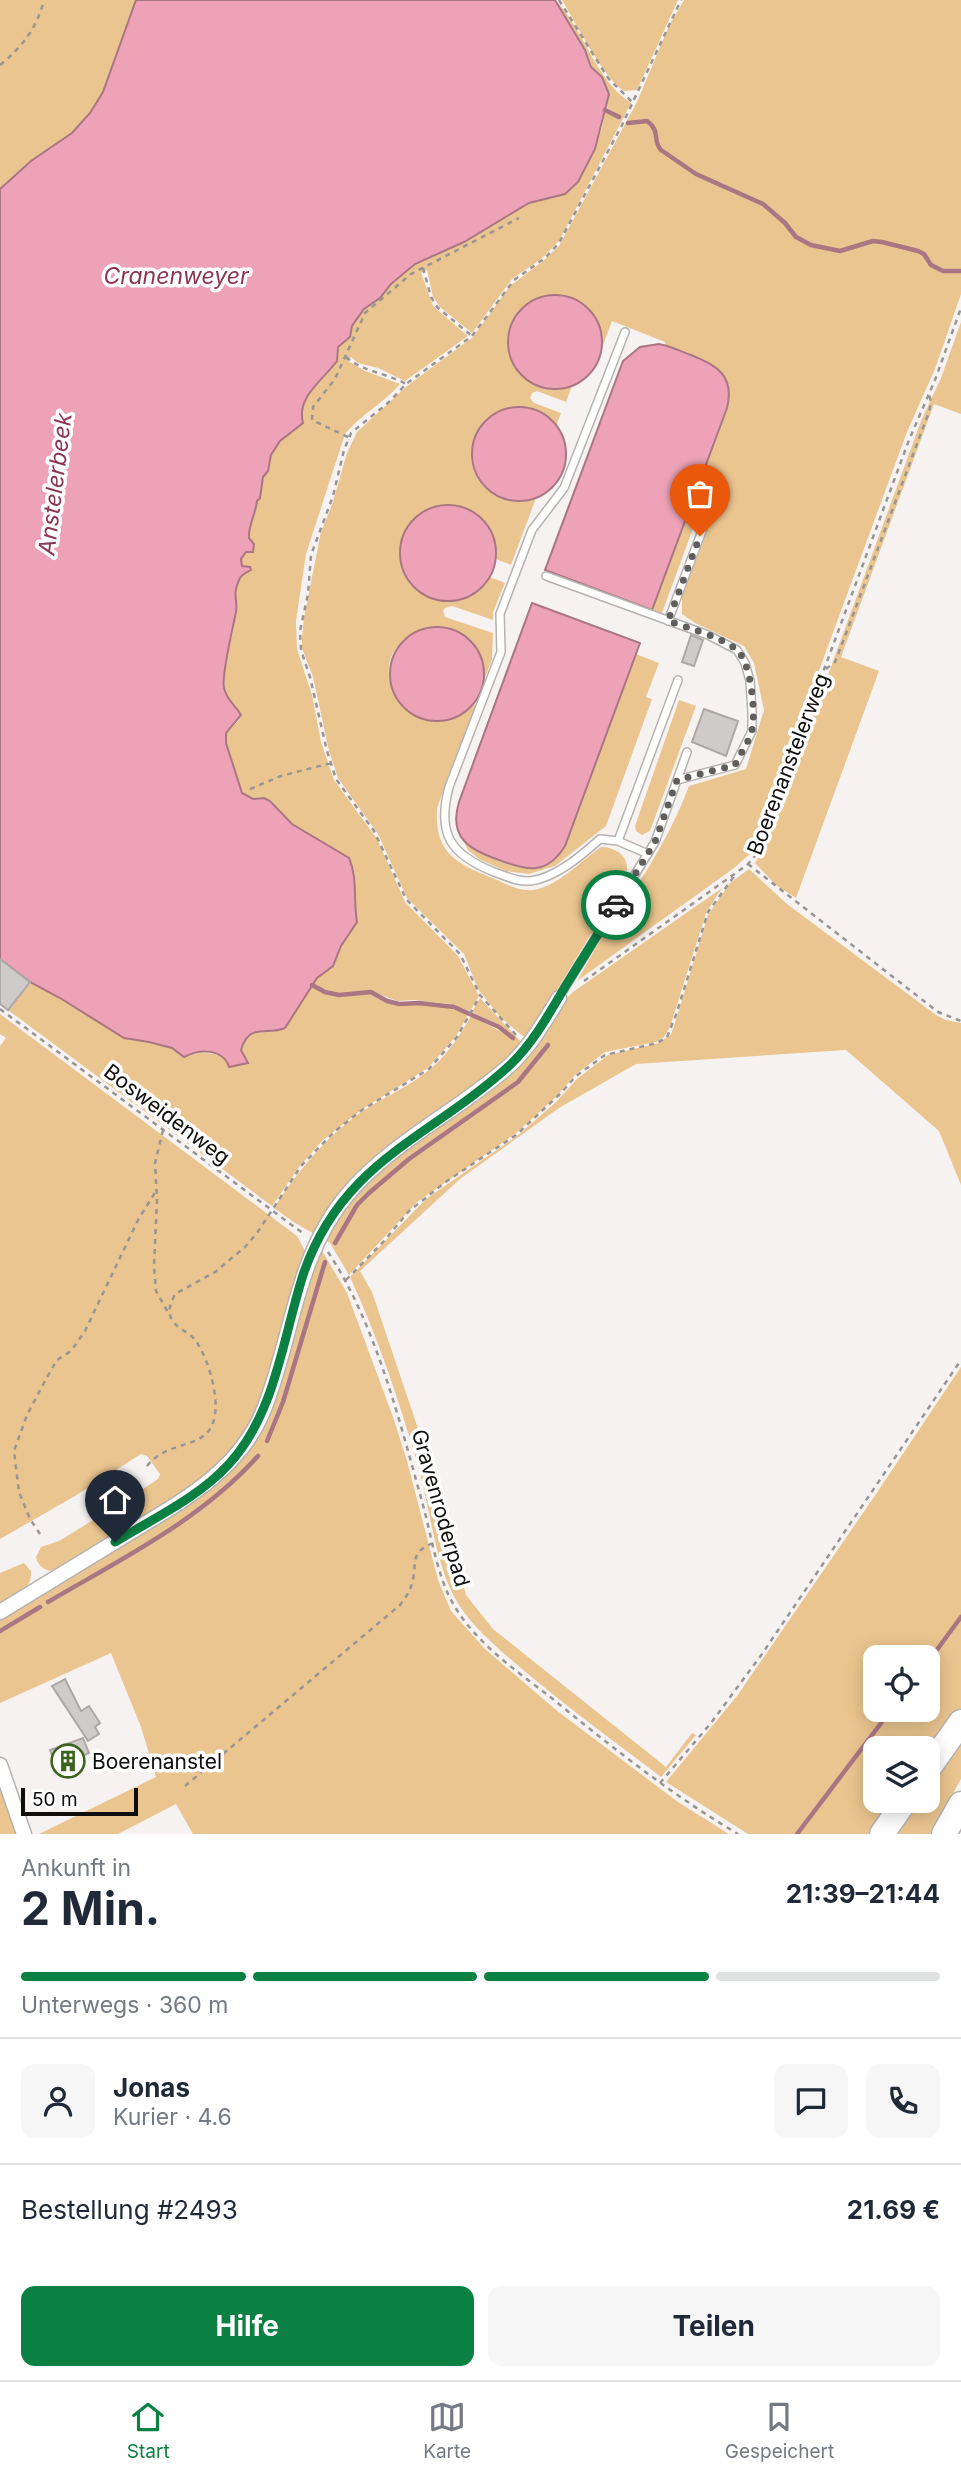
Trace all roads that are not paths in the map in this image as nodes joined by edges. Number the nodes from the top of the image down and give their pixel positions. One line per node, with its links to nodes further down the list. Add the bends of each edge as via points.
1 (625, 332): 8 (lane, via 564,488 532,530 500,614 501,652 443,810 445,831 454,847 479,866 514,880 543,878 600,839)
2 (708, 515): 4 (lane)
3 (546, 576): 4 (lane)
4 (668, 621): 7 (lane, via 737,650 750,681 752,712 752,731 735,765)
5 (678, 680): 8 (lane)
6 (687, 752): 7 (lane)
7 (677, 780): 9 (lane)
8 (618, 841): 9 (lane)
9 (648, 854): 10 (lane)
10 (559, 998): 11 (street, via 528,1045 494,1078 386,1158 347,1195 317,1241 265,1408 228,1465 183,1501)
11 (0, 1612)
12 (961, 1721): 13 (highway)
13 (940, 1752)
14 (0, 1765): 17 (street)
15 (961, 1804): 19 (highway)
16 (897, 1813): 18 (highway)
17 (24, 1834)
18 (882, 1834)
19 (944, 1834)

